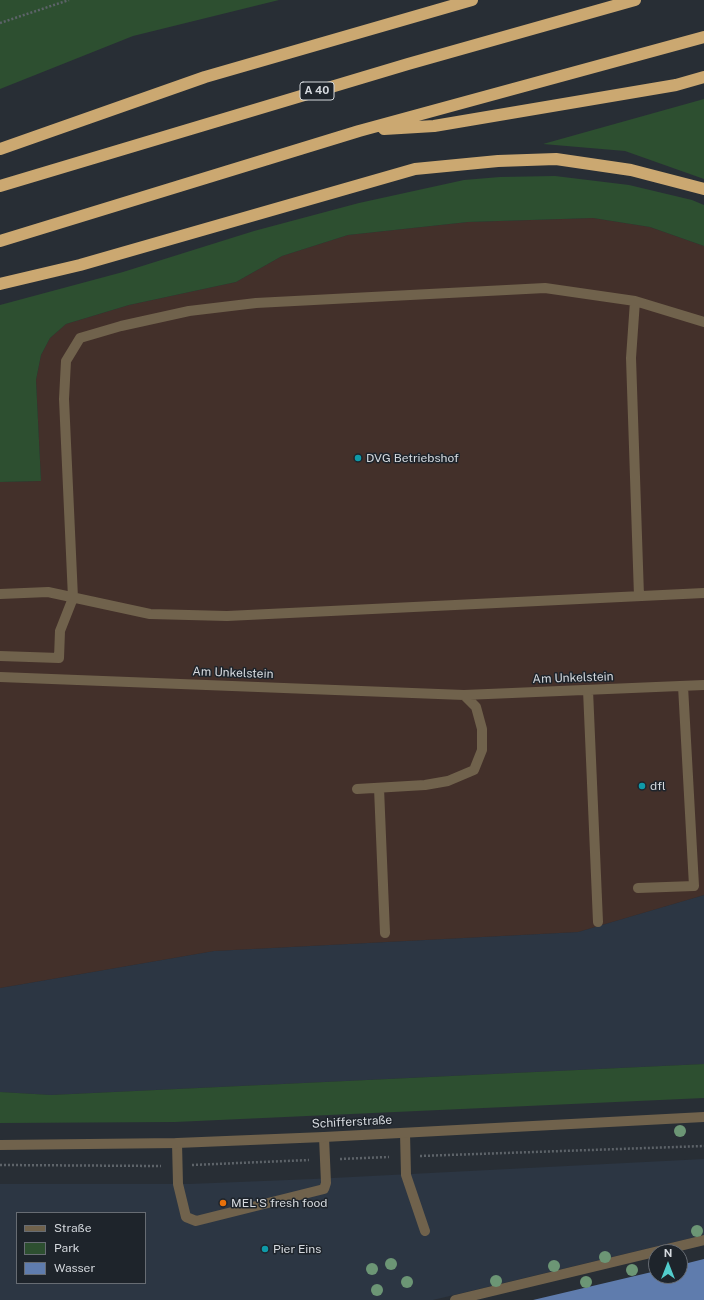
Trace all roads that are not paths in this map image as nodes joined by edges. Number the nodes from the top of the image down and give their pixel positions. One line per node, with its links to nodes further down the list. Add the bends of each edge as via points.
1 (472, 0): 6 (highway, via 206,77)
2 (635, 0): 7 (highway, A 40, via 347,82)
3 (704, 37): 5 (highway)
4 (704, 77): 5 (highway, via 434,126)
5 (359, 131): 9 (highway)
6 (0, 149)
7 (0, 186)
8 (704, 189): 10 (highway, via 631,170 556,159 498,161 415,169 80,265)
9 (0, 241)
10 (0, 284)
11 (635, 301): 12 (street); 15 (street, via 631,358); 16 (street, via 545,288 256,303 189,311 80,338 66,361 64,399)
12 (704, 322)
13 (704, 593): 15 (street)
14 (0, 594): 16 (street, via 48,592)
15 (639, 596): 16 (street, via 227,616 150,614)
16 (73, 598): 17 (street, via 60,632 59,658)
17 (0, 656)
18 (0, 678): 22 (street, Am Unkelstein)
19 (704, 685): 20 (street, Am Unkelstein)
20 (683, 686): 21 (street, Am Unkelstein); 25 (street, via 694,886)
21 (588, 690): 22 (street, Am Unkelstein); 26 (street)
22 (464, 695): 23 (street, via 476,707 482,729 482,750 474,770 448,781)
23 (379, 788): 24 (street); 27 (street)
24 (357, 789)
25 (638, 888)
26 (598, 922)
27 (385, 933)
28 (704, 1117): 29 (street, Schifferstraße)
29 (405, 1133): 30 (street, Schifferstraße); 33 (street, via 406,1175)
30 (324, 1137): 31 (street, Schifferstraße); 31 (street, via 324,1189 196,1221 186,1217 178,1184)
31 (177, 1143): 32 (street, Schifferstraße)
32 (0, 1145)
33 (425, 1232)
34 (704, 1240): 35 (street)
35 (455, 1300)

